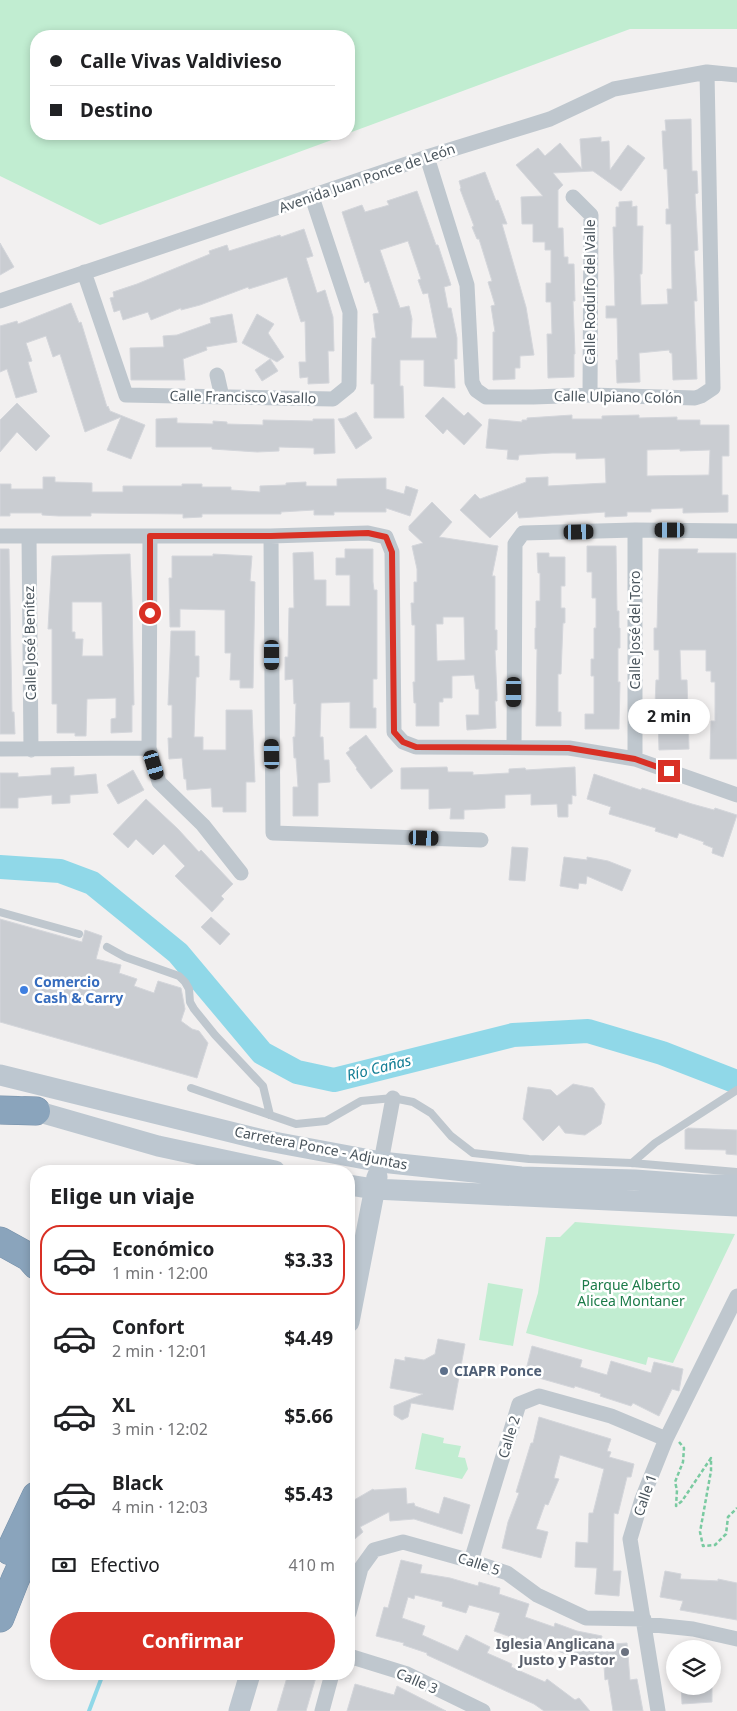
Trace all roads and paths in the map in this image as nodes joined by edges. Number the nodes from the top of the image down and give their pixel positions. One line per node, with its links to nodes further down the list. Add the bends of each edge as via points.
1 (707, 72): 2 (street, Avenida Juan Ponce de León); 3 (street, Avenida Juan Ponce de León, via 614,89 550,119); 9 (street, Calle Ulpiano Colón, via 713,388 695,398)
2 (737, 74)
3 (427, 157): 4 (street, Avenida Juan Ponce de León); 9 (street, Calle Ulpiano Colón, via 467,284 472,382 476,390 486,396)
4 (312, 197): 6 (street, Avenida Juan Ponce de León); 10 (street, Calle Francisco Vasallo, via 350,312 349,386 333,399)
5 (573, 197): 9 (street, Calle Rodulfo del Valle, via 591,215)
6 (84, 272): 7 (street, Avenida Juan Ponce de León); 10 (street, Calle Francisco Vasallo, via 126,395)
7 (0, 301)
8 (218, 374): 10 (street)
9 (590, 395)
10 (222, 397)
11 (635, 530): 12 (street); 17 (street, via 523,533 515,544); 21 (street, Calle José del Toro)
12 (737, 531)
13 (0, 536): 14 (street)
14 (29, 536): 15 (street); 20 (street, Calle José Benítez)
15 (150, 536): 16 (street); 18 (street)
16 (271, 536): 17 (street, via 368,533 386,537 392,552 394,732 403,742 416,747); 23 (street, via 273,833)
17 (514, 747): 21 (street, via 569,748)
18 (149, 748): 20 (street); 24 (street, via 159,782 203,825)
19 (0, 749): 20 (street)
20 (31, 750)
21 (635, 759): 22 (street)
22 (737, 795)
23 (480, 840)
24 (241, 873)
25 (0, 912): 26 (lane)
26 (79, 934)
27 (107, 947): 35 (lane, via 124,957 179,976 185,982 194,1009 263,1086)
28 (0, 1075): 36 (street, Carretera Ponce - Adjuntas, via 263,1140)
29 (191, 1088): 35 (lane)
30 (737, 1090): 37 (lane, via 655,1143)
31 (393, 1098): 35 (lane, via 361,1100 326,1121 296,1124); 36 (street); 37 (lane, via 413,1102 431,1113 451,1136 474,1153 529,1159)
32 (0, 1100): 34 (street)
33 (0, 1110): 34 (highway)
34 (36, 1111): 38 (street, via 158,1146)
35 (270, 1115)
36 (381, 1162): 40 (street, Carretera Ponce - Adjuntas, via 521,1177); 42 (street)
37 (632, 1163): 39 (lane)
38 (247, 1165)
39 (737, 1172)
40 (737, 1185)
41 (355, 1186): 42 (street, Carretera Ponce - Adjuntas)
42 (374, 1189): 43 (street, Carretera Ponce - Adjuntas); 48 (street)
43 (737, 1206)
44 (0, 1228): 46 (highway)
45 (0, 1241): 47 (highway)
46 (30, 1245)
47 (30, 1258)
48 (355, 1290)
49 (737, 1296): 50 (street, Calle 1)
50 (667, 1436): 51 (path, via 684,1448 684,1462 674,1482 678,1490 676,1506 711,1458 700,1532 704,1546 715,1545 726,1534 728,1517); 54 (street, Calle 2, via 539,1396 519,1404); 58 (street, Calle 1, via 630,1539)
51 (737, 1508)
52 (30, 1509): 55 (highway)
53 (30, 1547): 57 (highway)
54 (471, 1561): 56 (street, Calle 5, via 403,1542 374,1550 361,1568); 58 (street, Calle 5, via 507,1573 538,1595 586,1618)
55 (0, 1572)
56 (355, 1591)
57 (0, 1618)
58 (644, 1621): 59 (street, Calle 5); 66 (street, Calle 1)
59 (737, 1639)
60 (355, 1658): 65 (street, Calle 3, via 407,1674)
61 (248, 1680): 63 (street)
62 (330, 1680): 64 (street)
63 (239, 1711)
64 (322, 1711)
65 (483, 1711)
66 (658, 1711)

